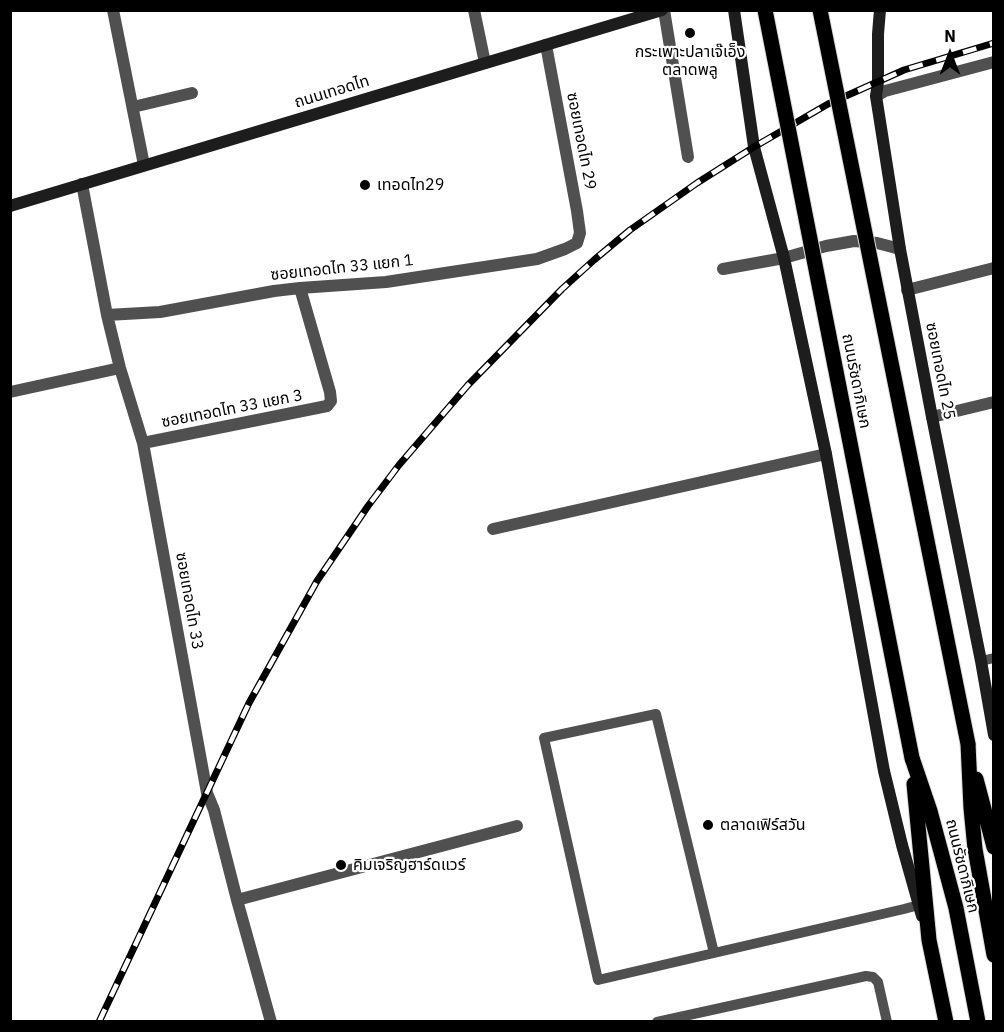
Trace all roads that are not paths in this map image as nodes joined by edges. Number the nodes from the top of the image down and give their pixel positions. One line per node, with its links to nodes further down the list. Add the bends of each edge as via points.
1 (113, 10): 13 (street)
2 (474, 10): 10 (street)
3 (663, 10): 8 (main road, ถนนเทอดไท); 14 (street)
4 (734, 10): 20 (main road, via 754,147)
5 (765, 10): 36 (main road, ถนนรัชดาภิเษก, bridge)
6 (820, 10): 35 (main road, ถนนรัชดาภิเษก, bridge)
7 (880, 10): 12 (main road, ซอยเทอดไท 25)
8 (546, 45): 10 (main road, ถนนเทอดไท); 18 (street, ซอยเทอดไท 29, via 577,211)
9 (993, 62): 12 (street)
10 (485, 63): 15 (main road, ถนนเทอดไท)
11 (192, 93): 13 (street)
12 (876, 96): 19 (main road, ซอยเทอดไท 25)
13 (133, 107): 15 (street)
14 (688, 157)
15 (144, 165): 16 (main road, ถนนเทอดไท)
16 (82, 184): 17 (main road, ถนนเทอดไท); 25 (street, ซอยเทอดไท 33)
17 (10, 206)
18 (577, 243): 23 (street, ซอยเทอดไท 33 แยก 1, via 537,259 386,282)
19 (900, 249): 20 (street, via 854,241); 24 (main road, ซอยเทอดไท 25)
20 (784, 258): 22 (street); 31 (main road)
21 (993, 268): 24 (street)
22 (723, 269)
23 (300, 288): 25 (street, ซอยเทอดไท 33 แยก 1, via 160,312); 30 (street, ซอยเทอดไท 33 แยก 3, via 330,392 327,406)
24 (907, 290): 29 (main road, ซอยเทอดไท 25)
25 (107, 315): 26 (street, ซอยเทอดไท 33)
26 (120, 368): 27 (street); 30 (street, ซอยเทอดไท 33)
27 (10, 392)
28 (993, 402): 29 (street)
29 (932, 417): 33 (main road, ซอยเทอดไท 25)
30 (143, 443): 39 (street, ซอยเทอดไท 33, via 207,793)
31 (826, 454): 32 (street); 40 (main road, via 884,771)
32 (493, 529)
33 (987, 659): 34 (main road, ซอยเทอดไท 25)
34 (993, 735)
35 (968, 744): 38 (main road, ถนนรัชดาภิเษก); 43 (main road, ถนนรัชดาภิเษก, via 975,849)
36 (912, 758): 41 (main road, ถนนรัชดาภิเษก); 48 (main road, ถนนรัชดาภิเษก, via 956,908)
37 (517, 826): 39 (street)
38 (993, 847)
39 (237, 900): 44 (street, ซอยเทอดไท 33)
40 (919, 905): 41 (main road); 42 (lane)
41 (929, 940): 47 (main road, ถนนรัชดาภิเษก)
42 (714, 953): 42 (lane, via 598,980 543,738 656,714)
43 (993, 955)
44 (271, 1022)
45 (657, 1022): 46 (lane, via 866,976 878,982)
46 (886, 1022)
47 (946, 1022)
48 (978, 1022)

